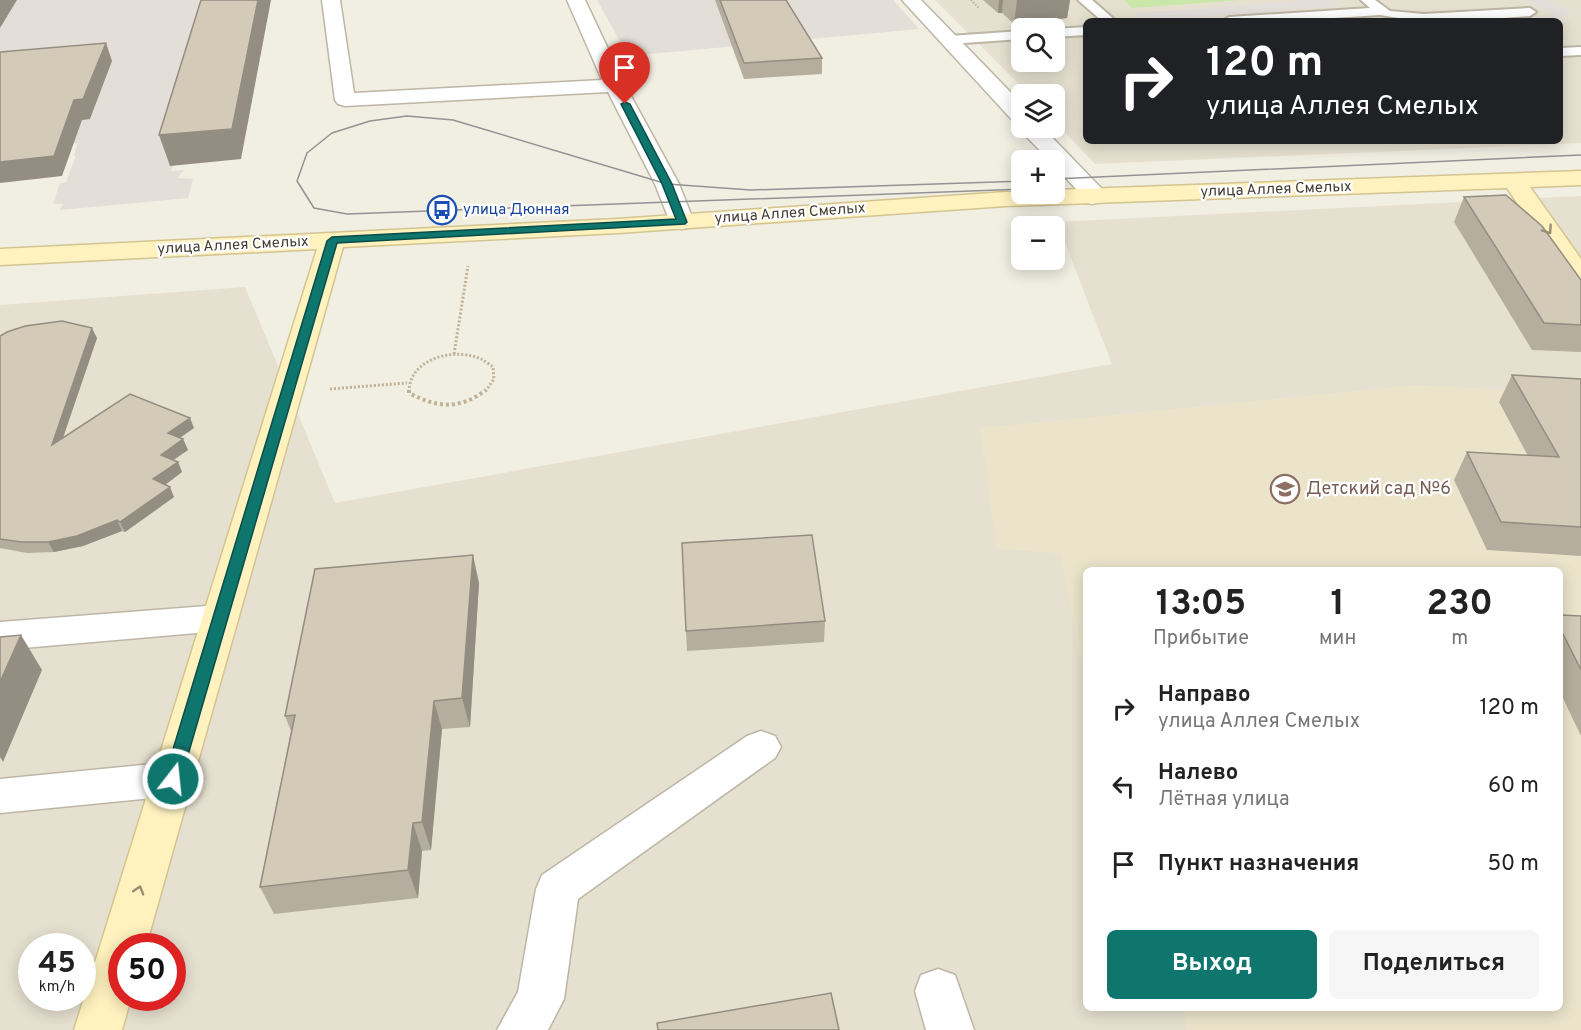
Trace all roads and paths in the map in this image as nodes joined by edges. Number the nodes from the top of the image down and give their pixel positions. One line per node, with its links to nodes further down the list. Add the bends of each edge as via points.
1 (331, 0): 16 (street, via 345,100)
2 (576, 0): 16 (street)
3 (911, 0): 13 (street)
4 (1084, 0): 8 (lane)
5 (1367, 0): 7 (lane)
6 (1507, 0): 7 (lane, via 1530,12 1454,18)
7 (1382, 11): 9 (lane)
8 (1106, 18)
9 (1275, 18)
10 (1083, 31): 11 (lane)
11 (1065, 32)
12 (1011, 36): 13 (lane)
13 (949, 40): 17 (street)
14 (1581, 51): 15 (lane)
15 (1563, 52)
16 (615, 85): 22 (street, via 667,184)
17 (1011, 105)
18 (1041, 138): 21 (street, via 1093,193)
19 (1581, 178): 20 (main road, улица Аллея Смелых)
20 (1515, 182): 21 (main road, улица Аллея Смелых); 26 (main road, one-way to 26)
21 (1092, 197): 22 (main road, улица Аллея Смелых, via 1006,199)
22 (682, 222): 23 (main road, улица Аллея Смелых)
23 (332, 241): 25 (main road, улица Аллея Смелых); 29 (main road)
24 (469, 255): 27 (path)
25 (0, 257)
26 (1581, 278)
27 (454, 354): 28 (path, via 422,364); 28 (path, via 485,359 494,366 493,386 468,402 450,406 418,400 409,393)
28 (407, 383): 29 (path)
29 (287, 393): 30 (main road)
30 (220, 618): 31 (street); 33 (main road)
31 (0, 636)
32 (761, 747): 38 (street, via 558,889 540,999)
33 (173, 779): 34 (street); 35 (main road, one-way to 33)
34 (0, 796)
35 (127, 933)
36 (108, 996): 37 (main road)
37 (98, 1030)
38 (521, 1030)

